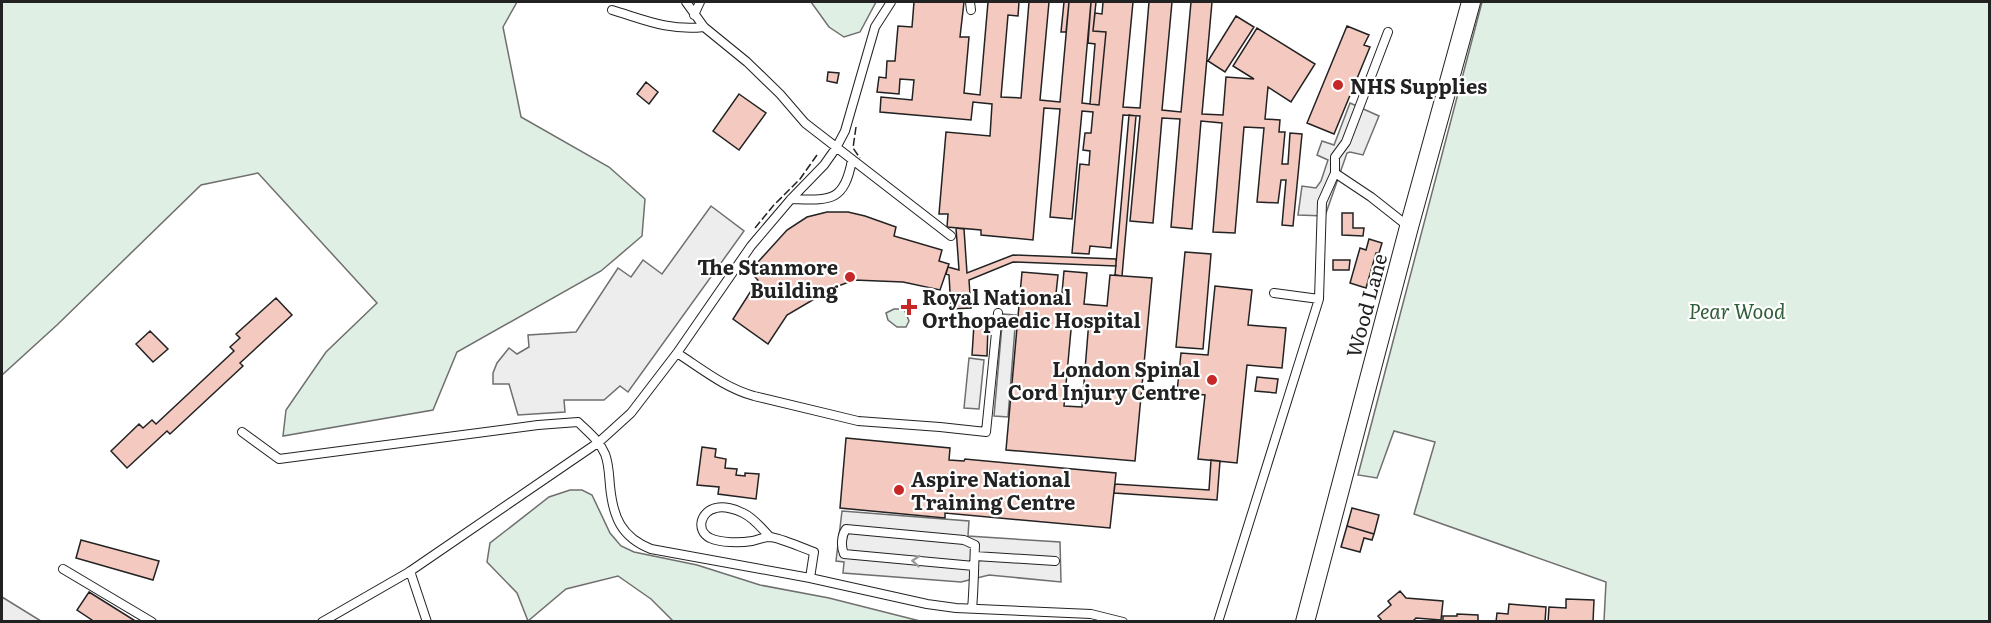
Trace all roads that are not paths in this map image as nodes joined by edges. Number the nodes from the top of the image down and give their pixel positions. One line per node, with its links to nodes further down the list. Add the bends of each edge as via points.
1 (686, 2): 6 (lane)
2 (700, 2): 6 (lane)
3 (891, 2): 9 (lane, via 874,27 845,131)
4 (1471, 2): 13 (street, Wood Lane)
5 (612, 9): 7 (lane, via 663,26)
6 (694, 15): 7 (lane)
7 (704, 27): 9 (lane, via 747,62 805,123)
8 (1388, 32): 11 (lane, via 1346,142 1335,157)
9 (836, 148): 10 (lane); 12 (lane)
10 (852, 160): 12 (lane, via 845,186 838,195); 14 (lane)
11 (1335, 173): 13 (lane); 16 (lane, via 1322,202)
12 (791, 199): 18 (lane, via 751,246)
13 (1409, 226): 34 (street, Wood Lane)
14 (951, 236)
15 (1274, 293): 16 (lane)
16 (1319, 299): 33 (lane)
17 (998, 313): 18 (lane, via 986,432 858,422 754,396 734,389)
18 (677, 353): 20 (lane, via 631,413)
19 (242, 432): 20 (lane, via 279,459 538,424 578,422)
20 (599, 442): 26 (lane); 27 (lane, via 606,456 617,520 633,540 651,549)
21 (770, 537): 21 (lane, via 725,541 709,537 700,525 710,510 718,507 742,512); 27 (lane, via 814,552)
22 (975, 556): 23 (lane); 24 (lane); 24 (lane, one-way to 22, via 844,554 844,532 846,529 964,540 975,545)
23 (1055, 561)
24 (974, 566): 28 (lane)
25 (63, 569): 29 (lane)
26 (410, 571): 30 (lane); 31 (lane)
27 (810, 578): 28 (lane, via 897,598)
28 (972, 609): 32 (lane, via 1091,614)
29 (152, 621)
30 (322, 621)
31 (427, 621)
32 (1123, 621)
33 (1218, 621)
34 (1305, 621)

